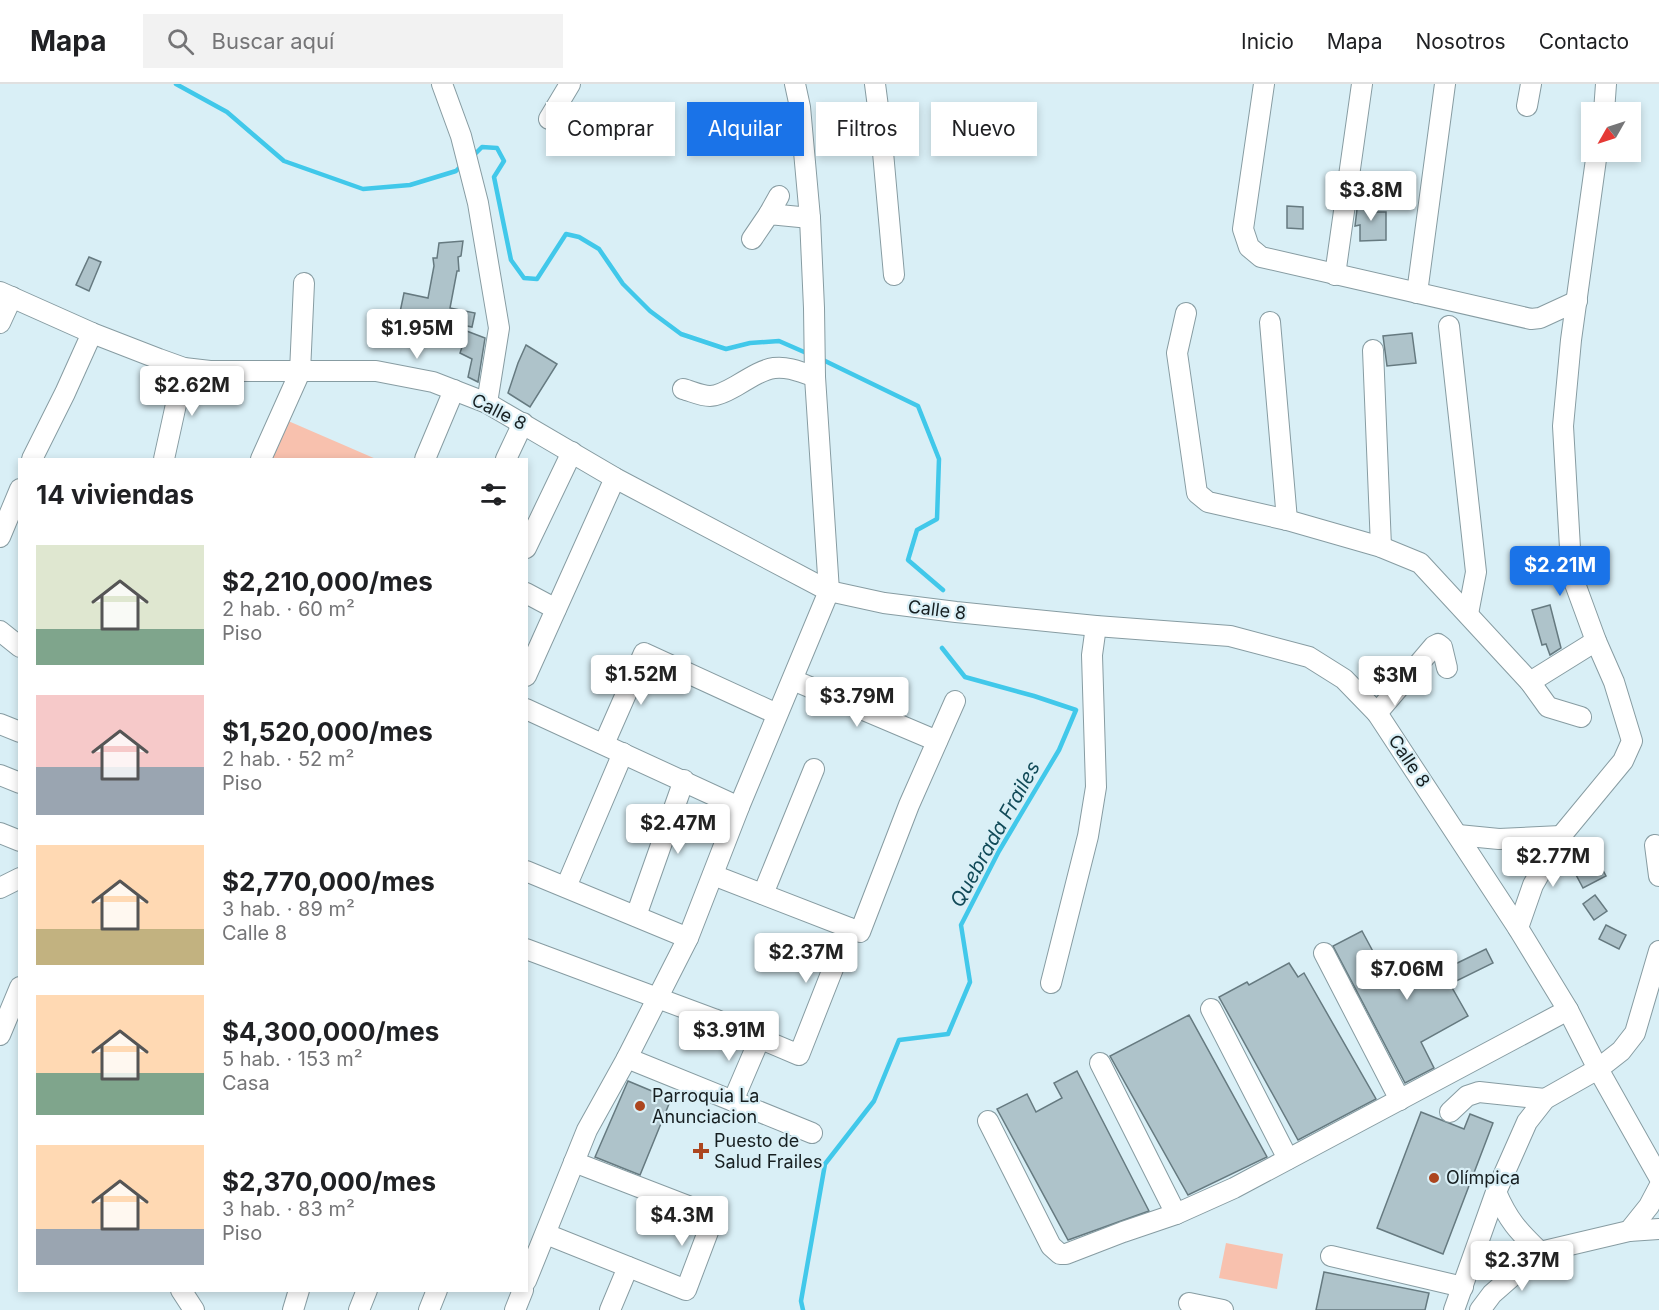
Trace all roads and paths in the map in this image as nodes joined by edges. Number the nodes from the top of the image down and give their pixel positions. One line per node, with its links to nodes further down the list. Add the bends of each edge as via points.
1 (442, 84): 35 (street, via 461,136 478,203 499,328)
2 (570, 84): 10 (street)
3 (795, 84): 16 (street)
4 (875, 84): 18 (street)
5 (1264, 84): 19 (street, via 1243,229 1249,248 1261,257)
6 (1362, 84): 19 (street)
7 (1445, 84): 21 (street)
8 (1531, 84): 12 (street)
9 (1606, 84): 11 (street)
10 (559, 102)
11 (1605, 102)
12 (1527, 106)
13 (1596, 162): 23 (street)
14 (779, 196): 15 (street)
15 (770, 214): 16 (street); 17 (street)
16 (810, 219): 32 (street)
17 (752, 239)
18 (894, 275)
19 (1335, 275): 21 (street)
20 (304, 283): 31 (street)
21 (1417, 293): 23 (street, via 1531,319)
22 (6, 295): 26 (street); 28 (street, Calle 8)
23 (1577, 301): 55 (street, via 1563,426 1575,581)
24 (1185, 313): 45 (street, via 1176,353 1197,493 1208,502)
25 (1270, 322): 45 (street)
26 (0, 323)
27 (1449, 326): 52 (street, via 1476,572)
28 (92, 333): 30 (street, Calle 8); 38 (street)
29 (1373, 350): 48 (street)
30 (184, 368): 31 (street, Calle 8); 39 (street)
31 (300, 372): 34 (street, Calle 8, via 376,371); 40 (street)
32 (815, 372): 33 (street, via 777,366 711,396); 49 (street)
33 (683, 389)
34 (454, 390): 35 (street, Calle 8); 41 (street)
35 (487, 403): 36 (street, Calle 8)
36 (523, 423): 37 (street, Calle 8); 42 (street)
37 (572, 452): 43 (street, Calle 8); 47 (street)
38 (32, 458)
39 (164, 458)
40 (261, 458)
41 (424, 458)
42 (506, 458)
43 (615, 478): 49 (street, Calle 8); 51 (street)
44 (18, 494): 46 (street)
45 (1287, 520): 48 (street)
46 (0, 537)
47 (528, 544)
48 (1381, 547): 52 (street, via 1420,563)
49 (829, 591): 53 (street, Calle 8, via 884,603); 59 (street)
50 (528, 594): 51 (street)
51 (556, 609): 58 (street)
52 (1468, 614): 60 (street)
53 (1096, 626): 63 (street, Calle 8, via 1230,636 1309,657 1344,679); 95 (street, via 1092,655 1096,787 1088,836)
54 (0, 631): 56 (street)
55 (1596, 641): 60 (street); 78 (street, via 1614,682 1632,741 1623,761)
56 (18, 645)
57 (1448, 668): 63 (street, via 1442,647 1434,646)
58 (528, 672)
59 (793, 680): 64 (street); 68 (street)
60 (1530, 682): 65 (street, via 1548,707)
61 (955, 701): 68 (street)
62 (528, 710): 69 (street)
63 (1377, 713): 77 (street, Calle 8)
64 (777, 714): 69 (street, via 644,653); 75 (street)
65 (1581, 717)
66 (0, 724): 67 (street)
67 (18, 731)
68 (937, 741): 89 (street, via 860,932)
69 (604, 744): 70 (street)
70 (623, 753): 73 (street); 85 (street)
71 (814, 769): 87 (street)
72 (0, 775): 74 (street)
73 (684, 780): 75 (street); 88 (street)
74 (18, 782)
75 (739, 807): 82 (street)
76 (0, 832): 79 (street)
77 (1458, 835): 78 (street, via 1498,839); 90 (street, Calle 8)
78 (1561, 836): 90 (street, via 1533,885)
79 (18, 840)
80 (1655, 845): 83 (street)
81 (528, 872): 85 (street)
82 (713, 875): 87 (street); 91 (street)
83 (1659, 876)
84 (18, 879): 86 (street)
85 (566, 887): 88 (street)
86 (0, 888)
87 (763, 894): 89 (street)
88 (636, 916): 91 (street)
89 (849, 928): 101 (street, via 799,1055)
90 (1518, 928): 99 (street, Calle 8)
91 (688, 938): 97 (street)
92 (528, 951): 97 (street)
93 (1659, 951): 104 (street, via 1635,1033 1621,1051)
94 (1324, 953): 106 (street)
95 (1051, 983)
96 (18, 992): 100 (street)
97 (658, 998): 101 (street); 102 (street)
98 (1211, 1009): 111 (street)
99 (1568, 1010): 104 (street, Calle 8); 106 (street)
100 (0, 1035)
101 (760, 1038): 107 (street)
102 (627, 1058): 107 (street); 112 (street)
103 (1100, 1063): 116 (street)
104 (1598, 1069): 105 (street); 113 (street, Calle 8)
105 (1545, 1099): 108 (street, via 1479,1092 1467,1096); 115 (street, via 1527,1122)
106 (1400, 1100): 111 (street)
107 (733, 1101): 110 (street)
108 (1450, 1112)
109 (988, 1121): 116 (street, via 1051,1246 1060,1254)
110 (812, 1133)
111 (1288, 1160): 116 (street)
112 (574, 1162): 119 (street); 122 (street, via 714,1216 686,1290)
113 (1659, 1177)
114 (1659, 1187): 118 (street)
115 (1496, 1192): 120 (street, via 1505,1214); 124 (street)
116 (1176, 1214)
117 (1659, 1229): 118 (street)
118 (1629, 1231): 120 (street)
119 (538, 1236): 122 (street); 123 (street)
120 (1539, 1252): 139 (street)
121 (1330, 1256): 124 (street)
122 (628, 1267): 136 (street)
123 (528, 1274)
124 (1462, 1287): 138 (street)
125 (182, 1292): 131 (street)
126 (298, 1292): 132 (street)
127 (366, 1292): 133 (street)
128 (436, 1292): 134 (street)
129 (522, 1292): 135 (street)
130 (1189, 1303): 137 (street)
131 (194, 1310)
132 (293, 1310)
133 (359, 1310)
134 (429, 1310)
135 (515, 1310)
136 (610, 1310)
137 (1223, 1310)
138 (1454, 1310)
139 (1480, 1310)

